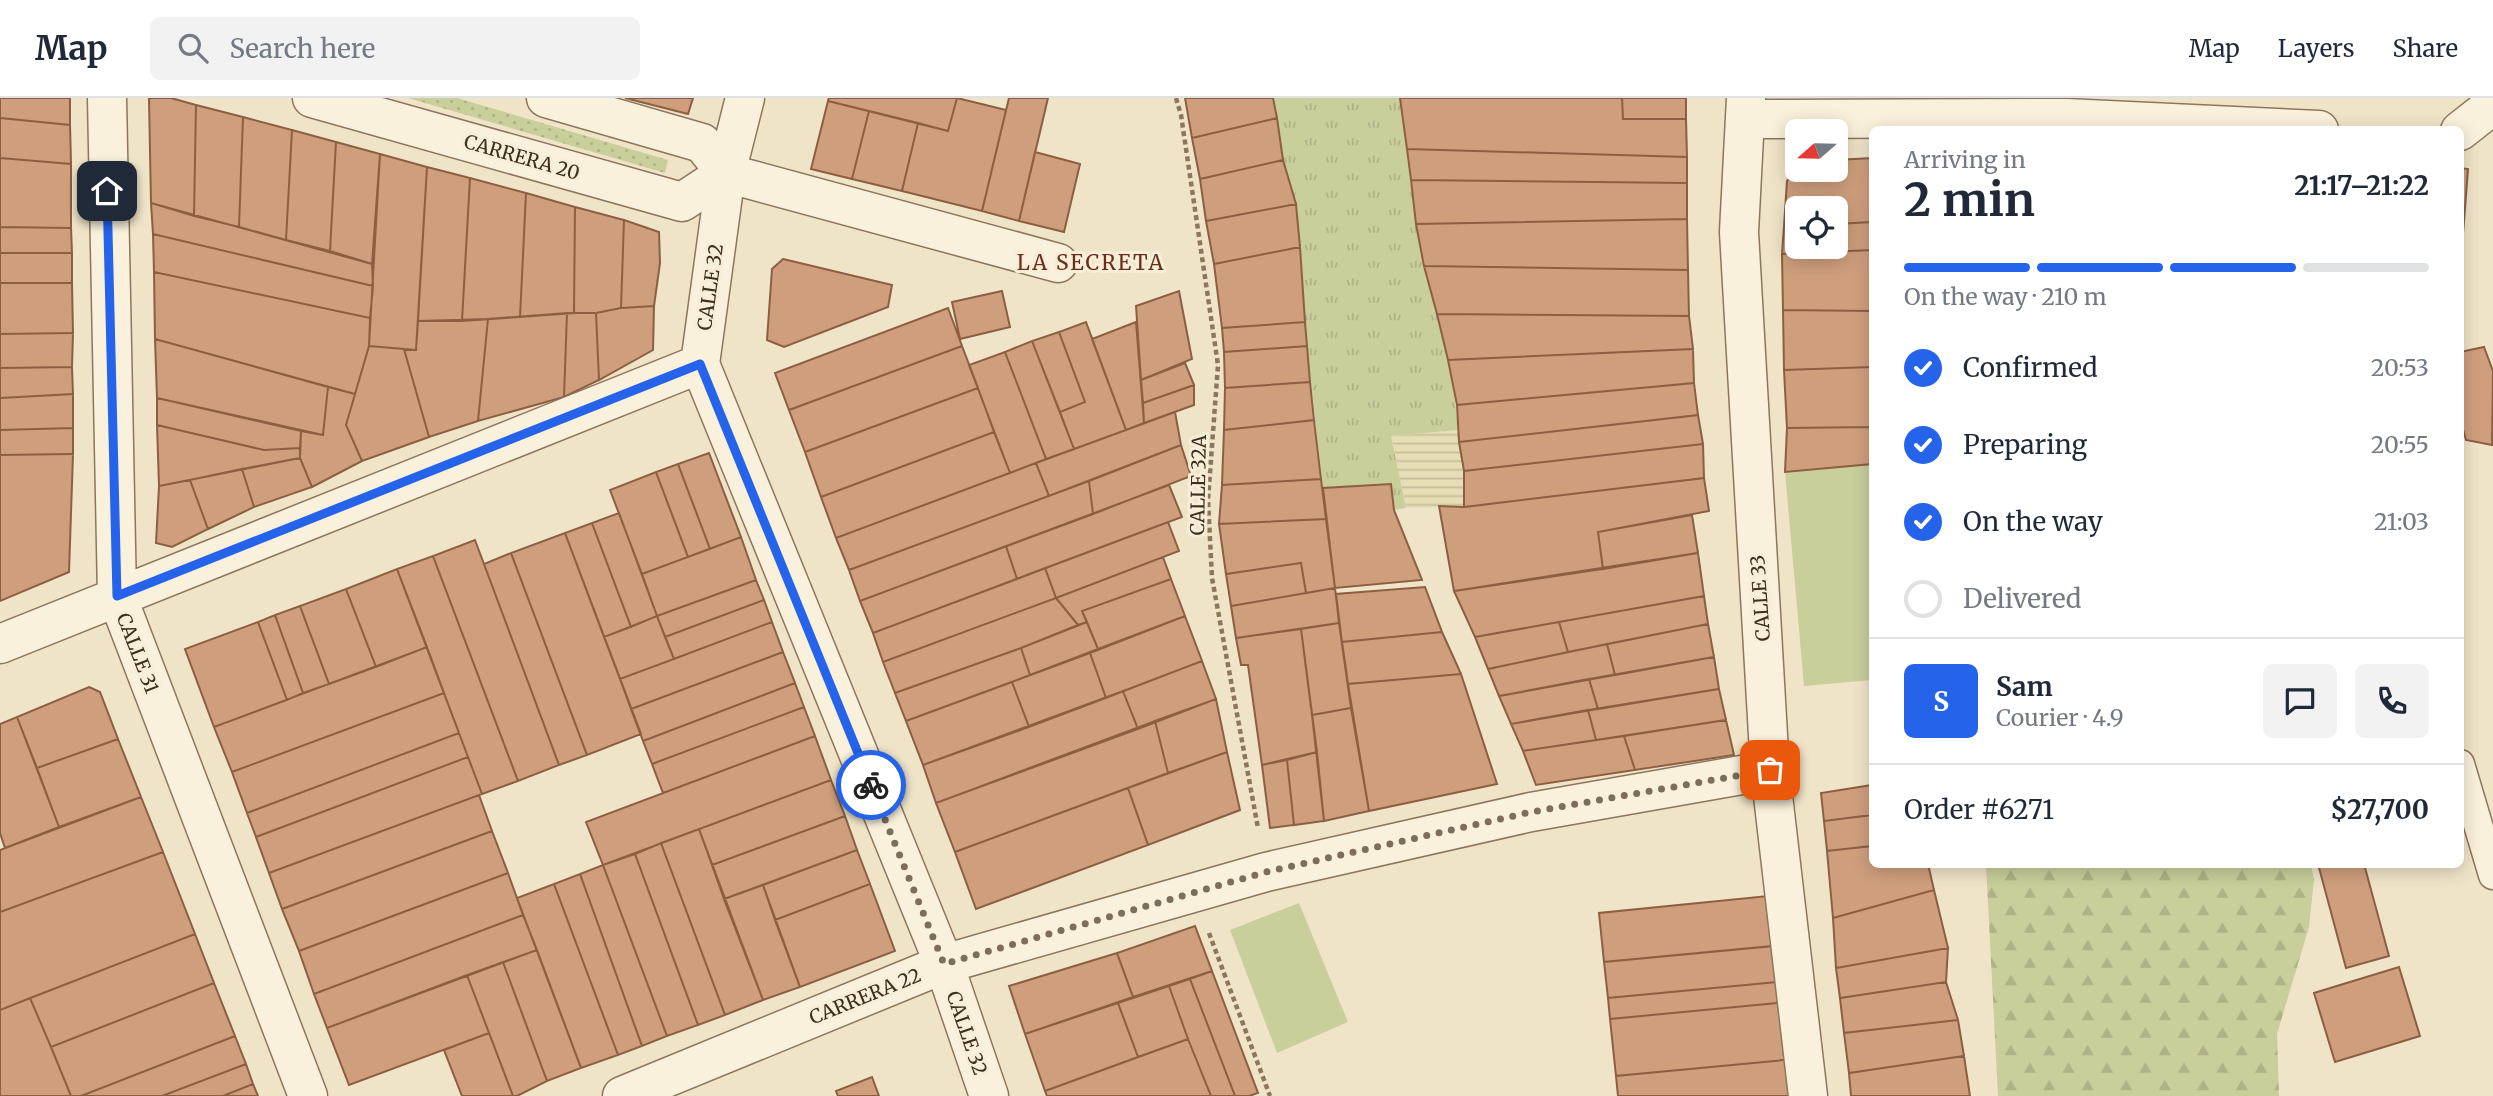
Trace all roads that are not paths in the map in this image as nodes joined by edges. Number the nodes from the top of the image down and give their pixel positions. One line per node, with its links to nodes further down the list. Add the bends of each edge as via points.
1 (107, 98): 12 (street, CALLE 31)
2 (312, 98): 9 (street, CARRERA 20, via 682,202)
3 (546, 98): 9 (street, via 702,143)
4 (745, 98): 9 (street, CALLE 32)
5 (2493, 105): 8 (street)
6 (1746, 108): 7 (street); 14 (street, CALLE 33, via 1739,232)
7 (2235, 126)
8 (2464, 128)
9 (726, 173): 10 (street); 11 (street, CALLE 32)
10 (1058, 263)
11 (700, 364): 12 (street); 17 (street, CALLE 32)
12 (117, 596): 13 (street); 18 (street, CALLE 31)
13 (0, 644)
14 (1770, 770): 17 (street, CARRERA 22, via 1531,812 1266,872); 21 (street, CALLE 33)
15 (2464, 777): 16 (lane)
16 (2493, 875)
17 (944, 964): 19 (street, CARRERA 22); 20 (street, CALLE 32)
18 (308, 1096)
19 (622, 1096)
20 (989, 1096)
21 (1808, 1096)

